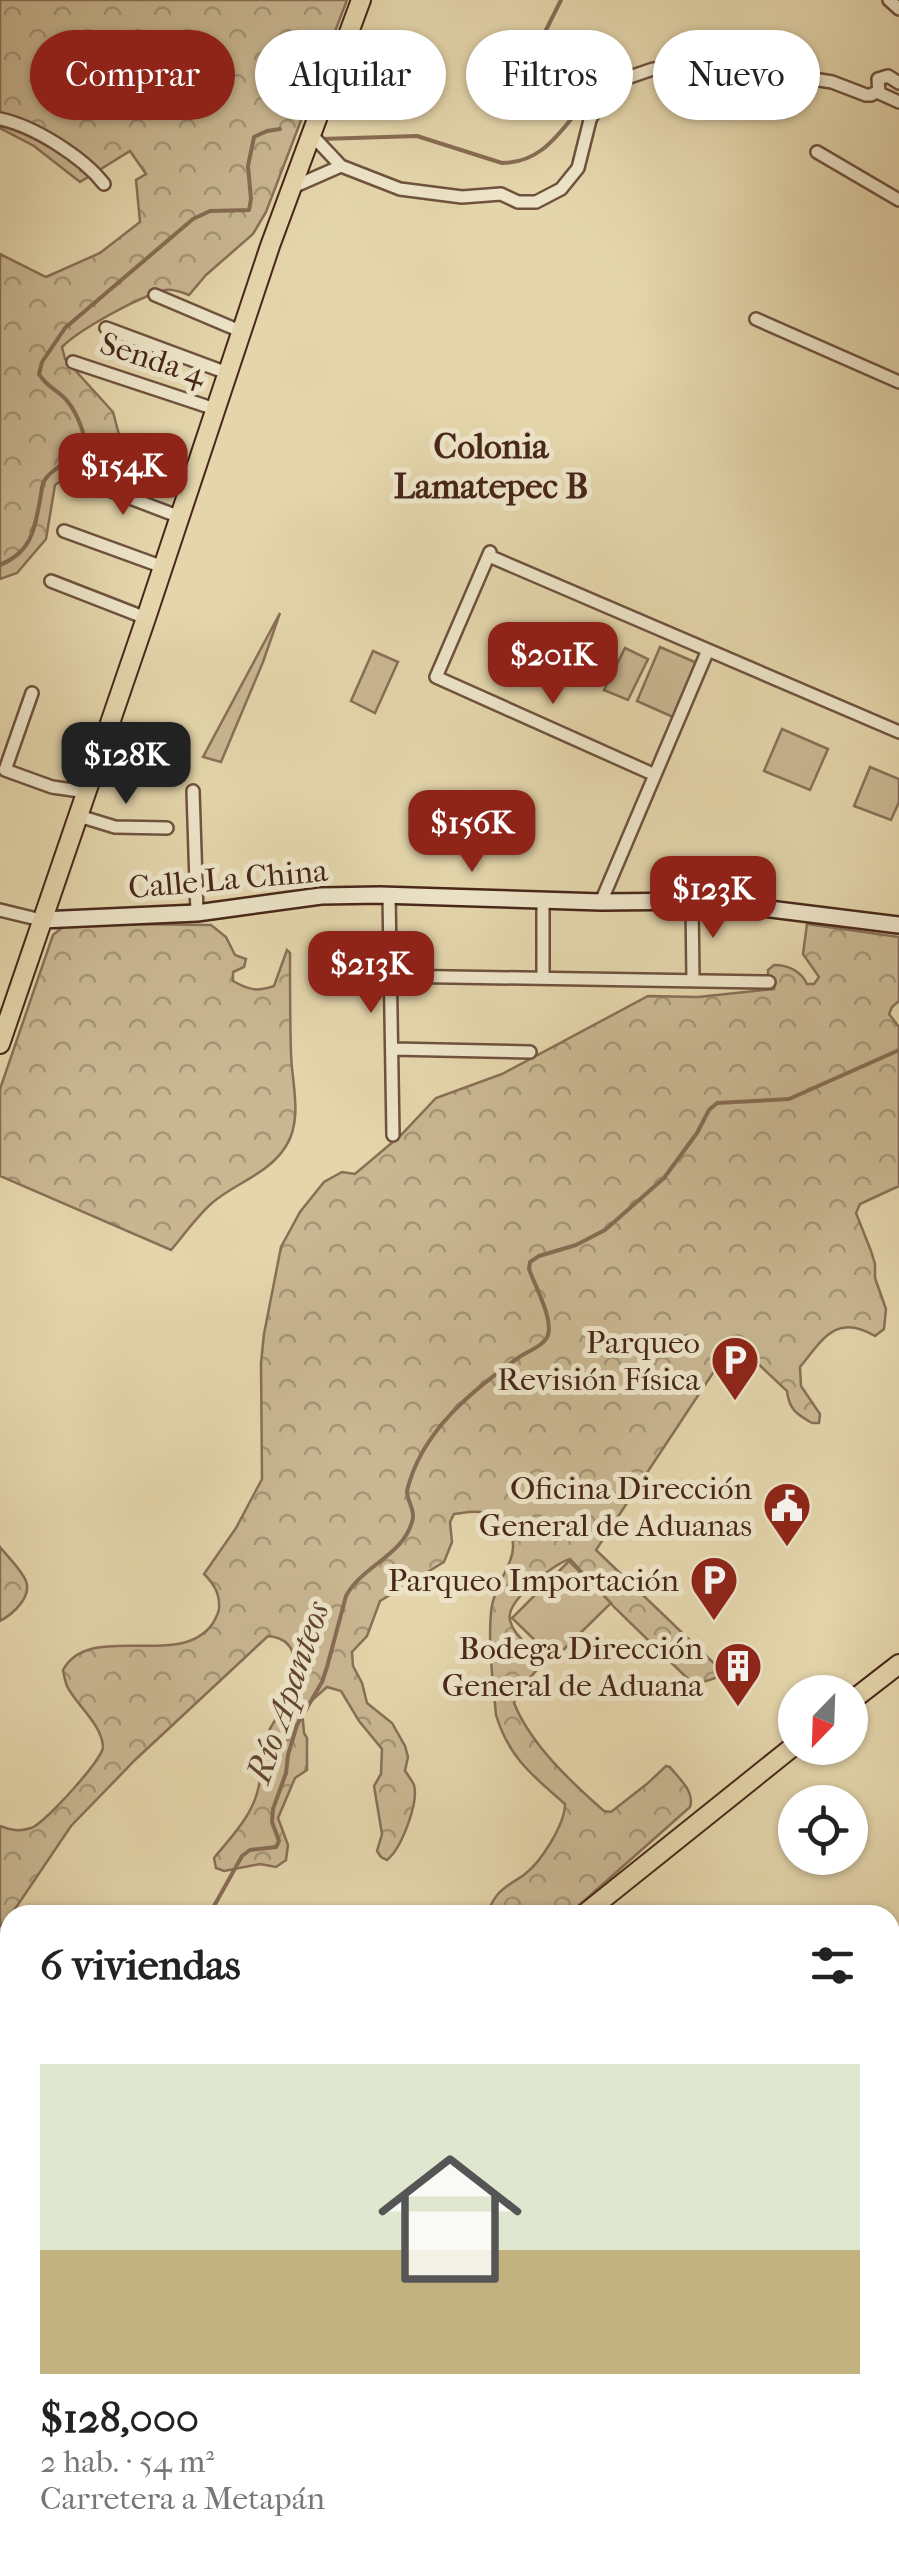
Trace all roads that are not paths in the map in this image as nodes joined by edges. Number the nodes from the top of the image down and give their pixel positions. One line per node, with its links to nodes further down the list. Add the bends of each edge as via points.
1 (361, 0): 7 (main road)
2 (889, 0): 3 (street)
3 (899, 9)
4 (898, 83): 5 (street, via 897,92); 5 (street, via 888,76)
5 (883, 89): 9 (street, via 871,95 788,75 653,69 606,90 578,168 536,202 400,189)
6 (0, 119): 10 (street, via 49,140)
7 (310, 133): 9 (street); 11 (main road)
8 (818, 152): 12 (street)
9 (341, 166): 11 (street)
10 (104, 184)
11 (291, 188): 16 (main road)
12 (899, 200)
13 (155, 295): 16 (street)
14 (756, 319): 19 (street)
15 (106, 328): 18 (street)
16 (240, 330): 18 (main road)
17 (74, 362): 20 (street, Senda 4)
18 (227, 373): 20 (main road)
19 (899, 382)
20 (215, 408): 22 (main road)
21 (80, 480): 22 (street)
22 (180, 517): 24 (main road)
23 (64, 531): 24 (street)
24 (164, 567): 26 (main road)
25 (51, 581): 26 (street)
26 (146, 618): 32 (main road)
27 (708, 650): 29 (street); 30 (street); 30 (street, via 490,552 436,677)
28 (32, 693): 32 (street, via 4,770)
29 (899, 732)
30 (654, 775): 38 (street)
31 (193, 791): 40 (street)
32 (87, 792): 33 (main road)
33 (79, 816): 34 (street, via 115,827); 41 (main road)
34 (167, 828)
35 (389, 895): 36 (main road, Calle La China); 40 (main road, Calle La China, via 321,896); 43 (street)
36 (543, 900): 38 (main road, Calle La China); 44 (street)
37 (692, 901): 38 (main road, Calle La China); 42 (main road, Calle La China); 45 (street)
38 (600, 902)
39 (0, 910): 41 (street)
40 (197, 913): 41 (main road, Calle La China)
41 (41, 920): 47 (main road)
42 (899, 925)
43 (390, 976): 44 (street); 48 (street)
44 (543, 978): 45 (street)
45 (693, 980): 46 (street)
46 (769, 982)
47 (0, 1044)
48 (392, 1049): 49 (street); 50 (street)
49 (530, 1052)
50 (393, 1135)
51 (899, 1664): 52 (main road)
52 (868, 1688)
53 (778, 1758): 54 (main road)
54 (595, 1905)

